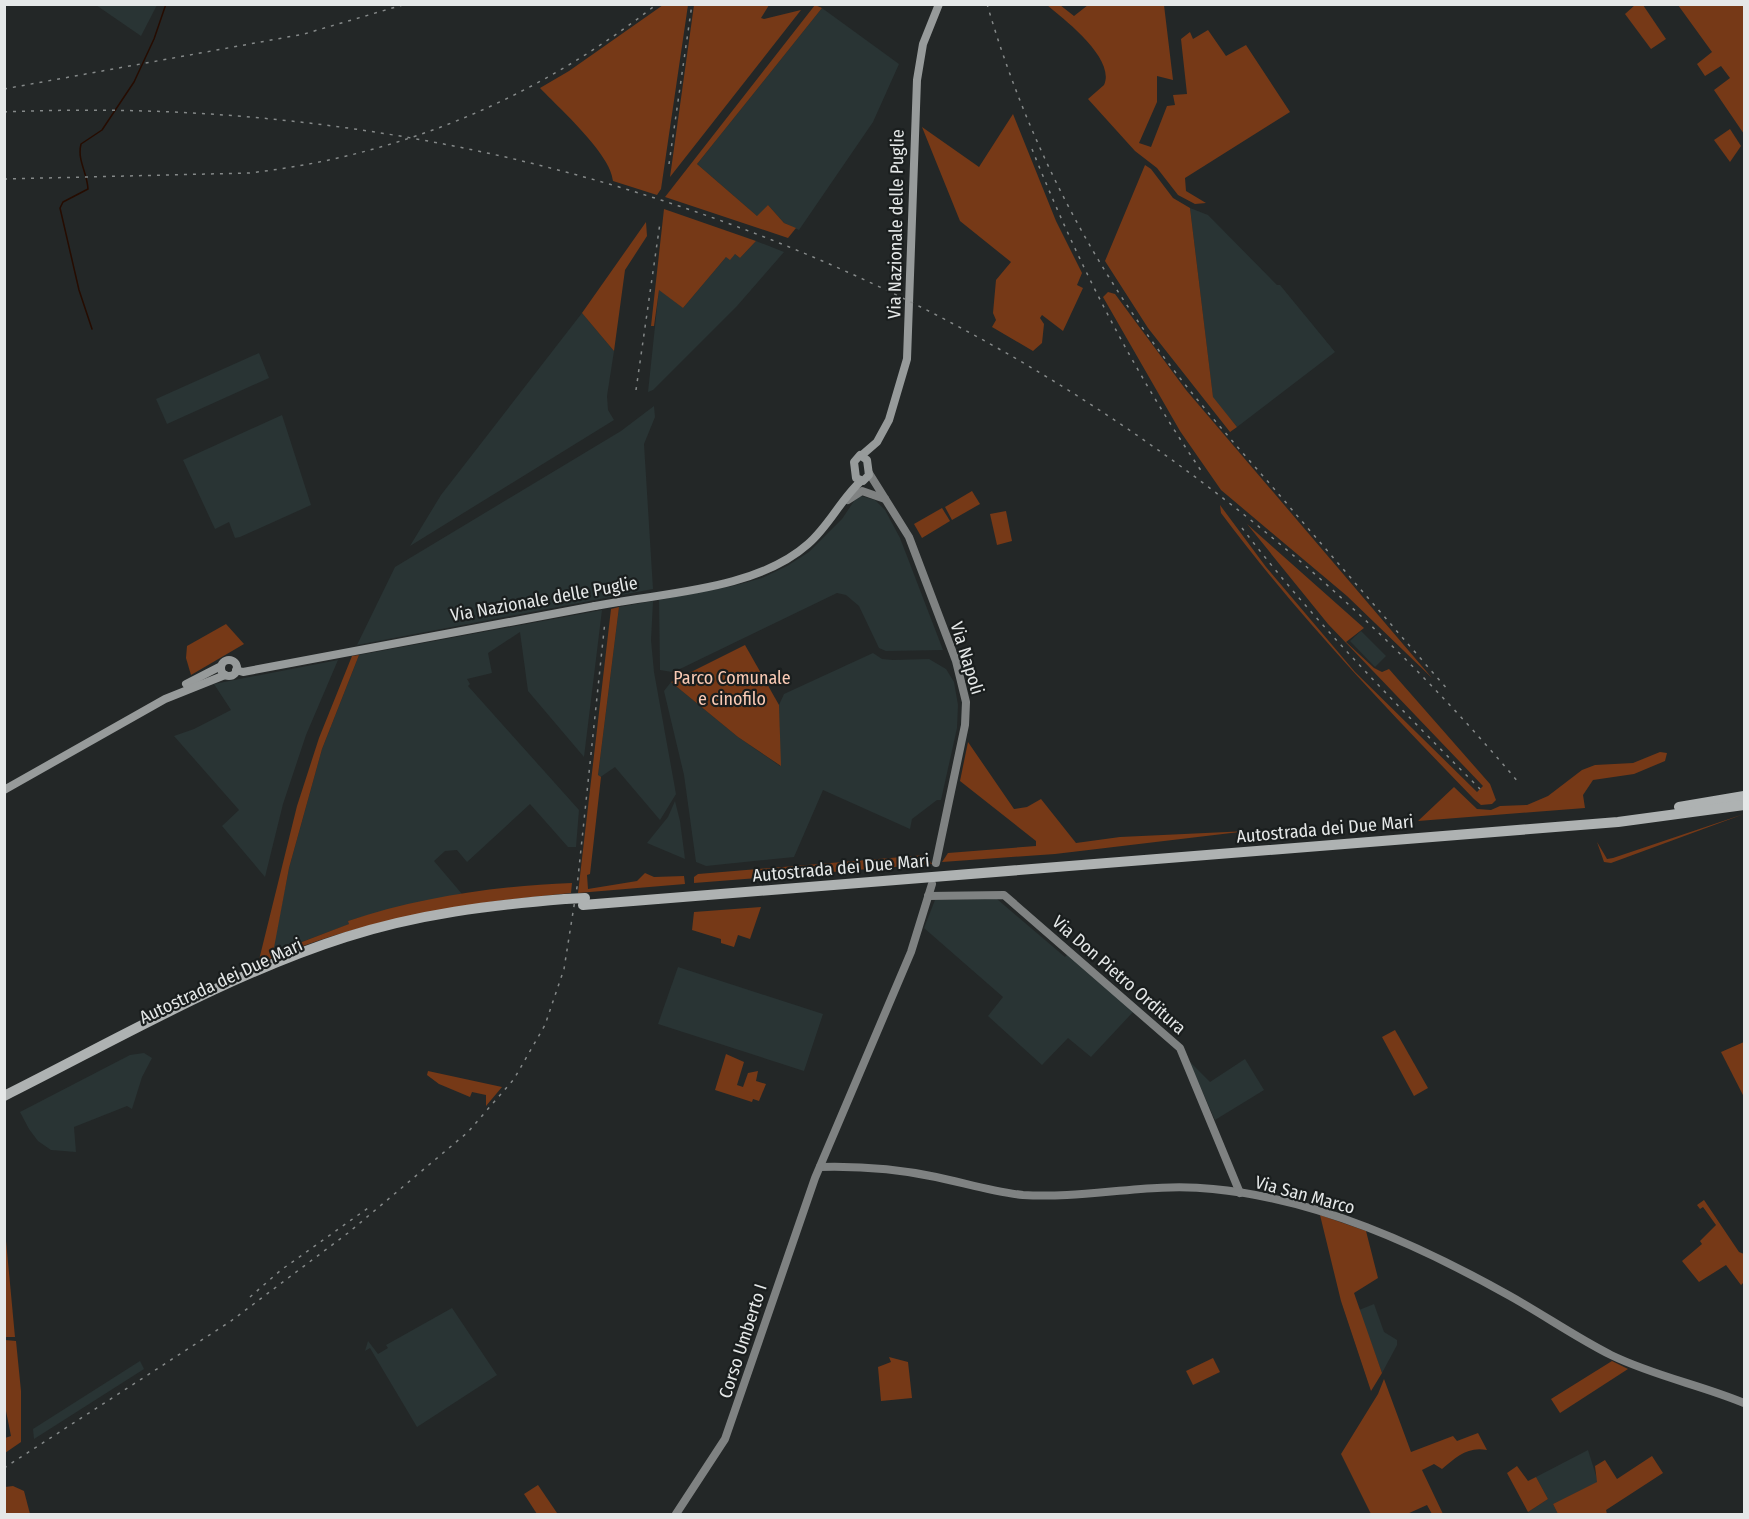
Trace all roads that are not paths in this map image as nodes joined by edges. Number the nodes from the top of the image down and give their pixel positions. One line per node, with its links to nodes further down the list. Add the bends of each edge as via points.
1 (939, 4): 2 (main road, Via Nazionale delle Puglie, via 923,44 917,80 907,359 893,412)
2 (877, 442): 3 (main road, Via Nazionale delle Puglie); 4 (main road, Via Nazionale delle Puglie)
3 (862, 455): 4 (main road); 5 (main road, via 854,460)
4 (868, 468): 5 (main road, Via Nazionale delle Puglie, via 867,479); 6 (main road, Via Napoli)
5 (860, 479): 6 (main road, Via Napoli); 7 (main road, Via Nazionale delle Puglie); 8 (main road, Via Nazionale delle Puglie)
6 (887, 502): 7 (main road, via 862,491); 17 (main road, Via Napoli, via 909,537 956,661 966,702 965,725)
7 (844, 503): 8 (main road, Via Nazionale delle Puglie)
8 (836, 512): 10 (main road, Via Nazionale delle Puglie, bridge, via 811,542 777,565 744,578 243,672)
9 (221, 666): 10 (main road, via 230,660); 11 (main road); 12 (main road, via 124,715)
10 (236, 670): 11 (main road)
11 (225, 675): 13 (main road, via 165,699)
12 (4, 784)
13 (4, 790)
14 (1744, 795): 16 (highway)
15 (1744, 803): 16 (highway)
16 (1716, 805): 20 (highway, Autostrada dei Due Mari, bridge, via 565,903 489,906 403,921 347,937)
17 (936, 863)
18 (932, 884): 19 (main road)
19 (928, 897): 23 (main road, via 910,952); 24 (main road, Via Don Pietro Orditura, via 1004,895 1180,1048)
20 (243, 981): 21 (highway, Autostrada dei Due Mari); 22 (highway, Autostrada dei Due Mari)
21 (4, 1096)
22 (4, 1104)
23 (820, 1167): 24 (main road, Via San Marco, via 876,1167 1021,1194 1174,1186); 26 (main road, Corso Umberto I, via 725,1439)
24 (1240, 1193): 25 (main road, Via San Marco, via 1311,1208 1397,1240 1482,1280 1611,1355)
25 (1744, 1403)
26 (676, 1515)

